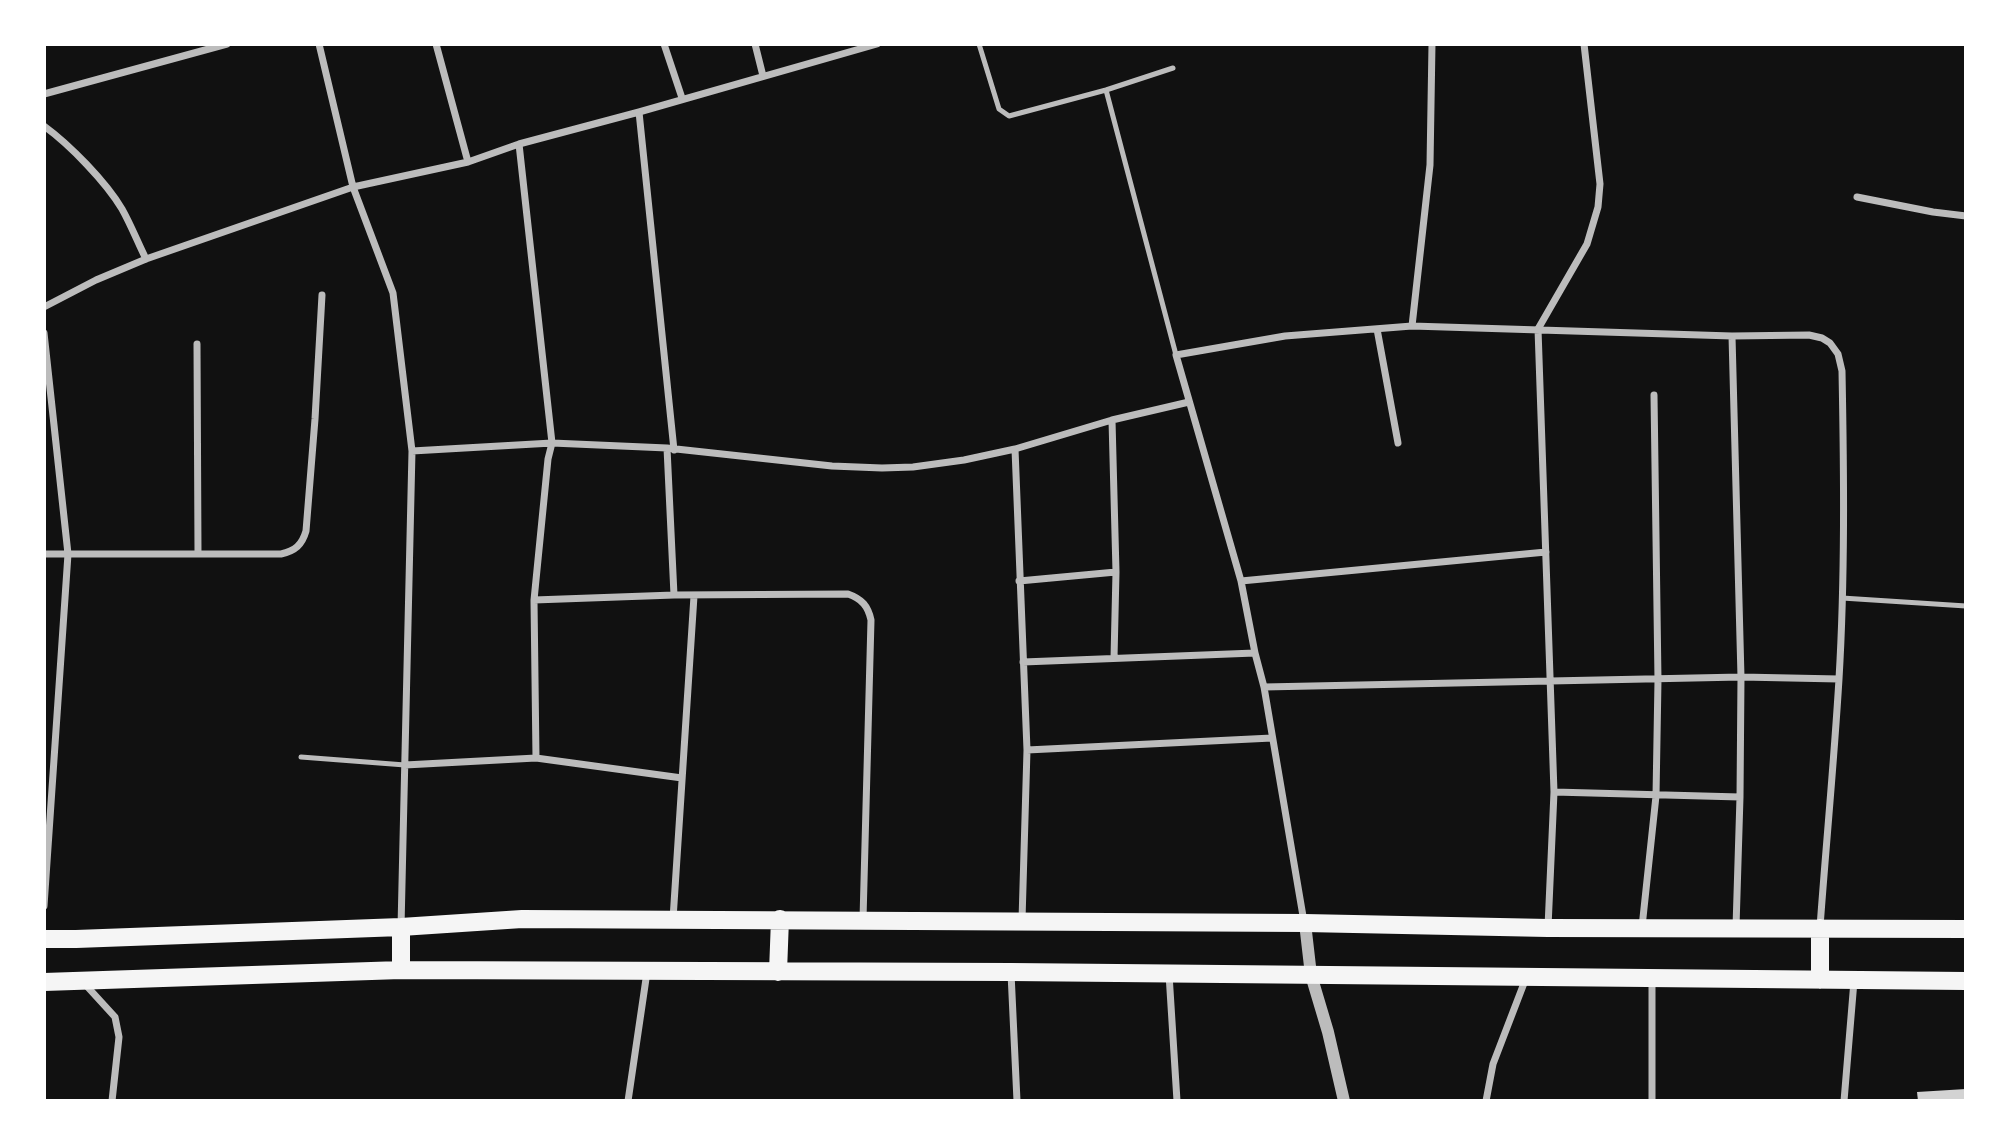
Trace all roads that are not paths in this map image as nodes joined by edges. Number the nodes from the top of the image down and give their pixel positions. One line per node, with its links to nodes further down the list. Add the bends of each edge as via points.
1 (227, 44): 14 (street)
2 (319, 44): 20 (street)
3 (436, 44): 19 (street)
4 (664, 44): 15 (street)
5 (755, 44): 12 (street)
6 (877, 44): 10 (street)
7 (979, 44): 13 (lane, via 999,109 1009,116)
8 (1432, 44): 26 (street, via 1430,165)
9 (1584, 44): 28 (street, via 1600,184 1598,207 1587,244)
10 (866, 45): 12 (street)
11 (1173, 68): 13 (lane)
12 (763, 76): 15 (street)
13 (1106, 90): 32 (lane)
14 (44, 94)
15 (682, 99): 16 (street)
16 (639, 112): 18 (street); 38 (street)
17 (44, 126): 23 (street, via 103,184 122,209)
18 (519, 144): 19 (street); 36 (street)
19 (468, 162): 20 (street)
20 (353, 187): 23 (street); 40 (street, via 393,293)
21 (1857, 197): 22 (street)
22 (1966, 216)
23 (146, 259): 25 (street)
24 (322, 295): 42 (street, via 304,538 293,551 281,554)
25 (44, 307)
26 (1412, 326): 27 (street); 28 (street)
27 (1377, 329): 32 (street, via 1284,336); 37 (street)
28 (1538, 329): 30 (street); 41 (street)
29 (44, 332): 44 (street)
30 (1732, 336): 50 (street, via 1816,336 1838,354 1842,371); 56 (street)
31 (197, 344): 42 (street)
32 (1176, 355): 34 (street)
33 (1654, 394): 59 (street)
34 (1189, 402): 35 (street); 47 (street)
35 (1112, 421): 39 (street); 45 (street)
36 (552, 443): 38 (street); 40 (street); 51 (street)
37 (1398, 443)
38 (670, 449): 39 (street, via 882,468); 48 (street)
39 (1015, 449): 46 (street)
40 (412, 451): 65 (street)
41 (1546, 552): 47 (street); 58 (street)
42 (198, 553): 44 (street)
43 (44, 554): 44 (street)
44 (68, 554): 70 (street)
45 (1115, 572): 46 (street); 54 (street)
46 (1019, 581): 55 (street)
47 (1241, 581): 53 (street)
48 (674, 595): 49 (street); 51 (street)
49 (694, 596): 66 (street); 73 (street, via 848,594 869,611)
50 (1842, 598): 52 (lane); 57 (street)
51 (534, 600): 64 (street)
52 (1966, 606)
53 (1255, 653): 54 (street); 60 (street)
54 (1114, 658): 55 (street)
55 (1023, 662): 62 (street)
56 (1741, 677): 57 (street); 59 (street); 69 (street)
57 (1839, 679): 80 (street)
58 (1551, 680): 59 (street); 60 (street); 67 (street)
59 (1658, 680): 68 (street)
60 (1264, 687): 61 (street)
61 (1272, 738): 62 (street); 75 (street)
62 (1027, 750): 74 (street)
63 (301, 757): 65 (lane)
64 (536, 758): 65 (street); 66 (street)
65 (405, 765): 76 (street)
66 (682, 778): 71 (street)
67 (1555, 792): 68 (street); 78 (street)
68 (1656, 796): 69 (street); 77 (street)
69 (1740, 797): 79 (street)
70 (44, 906)
71 (673, 919): 72 (main road); 76 (main road, via 522,919)
72 (780, 919): 73 (main road); 85 (main road)
73 (863, 920): 74 (main road)
74 (1021, 921): 75 (main road)
75 (1305, 923): 78 (main road); 88 (street)
76 (401, 927): 82 (main road); 83 (main road)
77 (1642, 927): 78 (main road); 79 (main road)
78 (1548, 928)
79 (1736, 928): 80 (main road)
80 (1820, 928): 81 (main road); 92 (main road)
81 (1966, 929)
82 (44, 939)
83 (401, 970): 84 (main road); 91 (main road)
84 (647, 972): 85 (main road); 98 (street)
85 (778, 972): 86 (main road)
86 (1010, 972): 87 (main road); 99 (street)
87 (1169, 973): 88 (main road); 100 (street)
88 (1311, 975): 89 (main road); 96 (street)
89 (1527, 977): 90 (main road); 101 (street, via 1493,1064)
90 (1652, 978): 92 (main road); 102 (street)
91 (82, 980): 95 (main road); 97 (street, via 115,1017 119,1037)
92 (1820, 980): 93 (main road)
93 (1854, 980): 94 (main road); 103 (street)
94 (1966, 981)
95 (44, 982)
96 (1342, 1100)
97 (112, 1101)
98 (628, 1101)
99 (1017, 1101)
100 (1177, 1101)
101 (1486, 1101)
102 (1652, 1101)
103 (1844, 1101)

